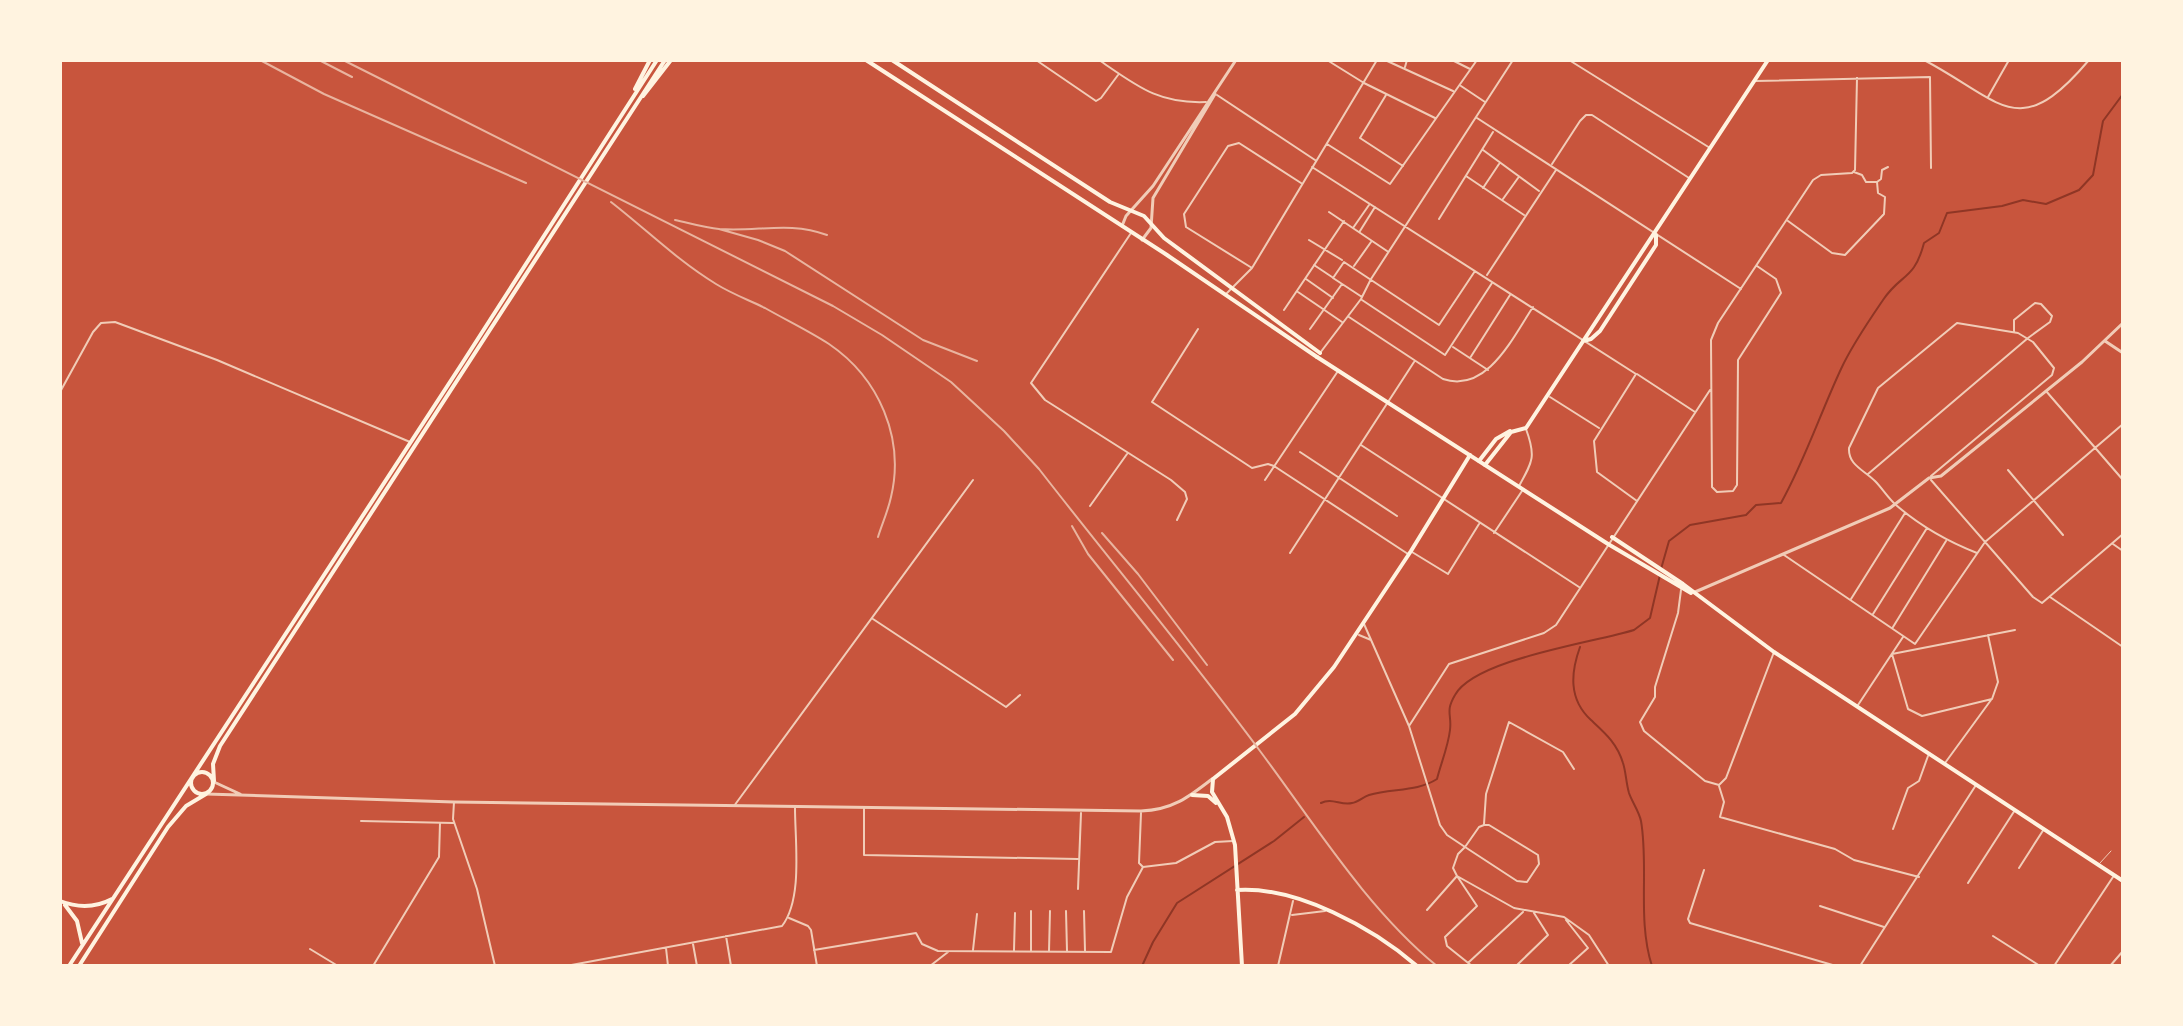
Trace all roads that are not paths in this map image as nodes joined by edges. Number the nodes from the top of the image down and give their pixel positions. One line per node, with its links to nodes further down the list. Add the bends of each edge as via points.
1 (650, 60): 34 (main road)
2 (657, 60): 34 (main road)
3 (668, 60): 197 (main road, via 220,746)
4 (866, 60): 67 (main road)
5 (892, 60): 60 (main road)
6 (1036, 60): 23 (street, via 1096,101)
7 (1099, 60): 23 (street)
8 (1236, 60): 29 (street)
9 (1327, 60): 26 (street)
10 (1377, 60): 26 (street)
11 (1385, 60): 21 (street)
12 (1407, 60): 21 (street)
13 (1452, 60): 22 (street)
14 (1477, 60): 22 (street)
15 (1513, 60): 33 (street)
16 (1569, 60): 39 (street)
17 (1768, 60): 25 (main road)
18 (1924, 60): 31 (street)
19 (2009, 60): 31 (street)
20 (2089, 60): 31 (street, via 2061,92 2035,107 2002,106)
21 (1404, 68): 28 (street)
22 (1471, 69): 27 (street)
23 (1119, 74): 32 (street, via 1161,98)
24 (1857, 78): 25 (street); 47 (street, via 1930,77); 49 (street)
25 (1754, 81): 39 (main road)
26 (1364, 83): 30 (street); 38 (street)
27 (1460, 85): 28 (street); 33 (street)
28 (1454, 91): 35 (street)
29 (1215, 94): 32 (street); 41 (street); 66 (street, via 1153,198)
30 (1387, 94): 35 (street); 45 (street, via 1360,138)
31 (1987, 97)
32 (1207, 102): 60 (street, via 1153,186)
33 (1486, 103): 36 (street)
34 (628, 104): 129 (main road)
35 (1436, 118): 45 (street)
36 (1476, 118): 37 (street); 68 (street)
37 (1495, 130): 40 (street); 43 (street)
38 (1327, 144): 41 (street); 45 (street, via 1390,184)
39 (1710, 148): 52 (main road)
40 (1482, 150): 42 (street); 50 (street)
41 (1316, 160): 44 (street)
42 (1499, 163): 51 (street); 55 (street)
43 (1551, 166): 48 (street); 52 (street, via 1586,115)
44 (1312, 167): 54 (street); 58 (street)
45 (1404, 167)
46 (1888, 167): 53 (street)
47 (1931, 168)
48 (1557, 170): 56 (street); 72 (street)
49 (1854, 171): 53 (street, via 1866,182); 64 (street, via 1816,177)
50 (1465, 176): 55 (street); 63 (street)
51 (1518, 177): 56 (street); 57 (street)
52 (1690, 179): 72 (main road)
53 (1877, 182): 64 (street, via 1878,193 1885,197 1884,214 1845,255 1832,253)
54 (1302, 183): 83 (street); 83 (street, via 1233,143 1184,214 1186,227)
55 (1483, 188): 57 (street)
56 (1541, 192): 62 (street)
57 (1502, 200): 62 (street)
58 (1370, 204): 59 (street); 69 (street)
59 (1375, 207): 68 (street); 71 (street)
60 (1130, 211): 66 (main road); 67 (street)
61 (1329, 212): 65 (street)
62 (1525, 216): 86 (street)
63 (1439, 219)
64 (1787, 220): 82 (street)
65 (1344, 221): 69 (street); 78 (street)
66 (1151, 222): 73 (main road); 74 (street)
67 (1122, 226): 70 (main road)
68 (1405, 226): 79 (street); 85 (street)
69 (1353, 228): 71 (street)
70 (1131, 232): 74 (main road); 133 (street, via 1031,383 1045,400)
71 (1359, 232): 76 (street)
72 (1656, 233): 93 (street); 109 (main road); 109 (main road, via 1656,245 1600,331)
73 (1164, 238): 77 (main road); 92 (main road)
74 (1142, 240): 77 (main road)
75 (1309, 240): 78 (street)
76 (1372, 241): 79 (street); 84 (street)
77 (1157, 249): 96 (main road)
78 (1324, 250): 80 (street); 81 (street)
79 (1390, 252): 89 (street)
80 (1344, 262): 84 (street); 88 (street)
81 (1314, 264): 87 (street); 88 (street)
82 (1757, 266): 93 (street); 119 (street, via 1776,279 1781,293 1738,360 1733,491 1712,487)
83 (1252, 268): 92 (street)
84 (1353, 268): 89 (street)
85 (1476, 270): 86 (street); 89 (street, via 1439,325)
86 (1486, 277): 90 (street)
87 (1305, 278): 94 (street); 97 (street)
88 (1333, 278): 91 (street)
89 (1371, 279): 98 (street)
90 (1493, 282): 95 (street); 111 (street)
91 (1342, 284): 97 (street); 98 (street)
92 (1233, 287): 96 (street); 113 (main road)
93 (1741, 289): 119 (street, via 1711,340)
94 (1297, 291): 100 (street); 101 (street)
95 (1511, 294): 99 (street); 114 (street)
96 (1226, 295): 113 (main road)
97 (1333, 298): 101 (street)
98 (1361, 298): 102 (street); 111 (street, via 1445,355)
99 (1533, 307): 109 (street); 117 (street)
100 (1284, 310)
101 (1324, 310): 103 (street); 106 (street)
102 (1348, 317): 103 (street); 115 (street)
103 (1344, 323): 113 (street)
104 (2123, 323): 110 (street)
105 (1198, 329): 137 (street, via 1152,402 1252,468)
106 (1310, 329)
107 (2014, 332): 108 (street); 108 (street, via 2014,320 2041,304 2052,319); 139 (street, via 1957,323 1878,388 1848,453)
108 (2028, 338): 139 (street); 141 (street, via 2054,368 2052,375)
109 (1583, 341): 118 (street); 122 (main road)
110 (2105, 341): 112 (street); 120 (street)
111 (1452, 346): 114 (street)
112 (2123, 353)
113 (1318, 355): 116 (main road)
114 (1470, 358): 117 (street)
115 (1415, 361): 117 (street, via 1453,382); 123 (street)
116 (1339, 369): 123 (main road); 137 (street)
117 (1489, 370)
118 (1636, 374): 124 (street); 127 (street)
119 (1710, 389): 124 (street)
120 (2046, 391): 131 (street); 141 (street, via 1941,476)
121 (60, 392): 129 (street, via 93,332 101,323 115,322)
122 (1547, 395): 126 (main road); 127 (street)
123 (1387, 401): 130 (street); 134 (main road)
124 (1696, 413): 149 (street)
125 (2123, 424): 131 (street)
126 (1526, 428): 128 (main road); 145 (street, via 1532,463)
127 (1600, 428): 149 (street, via 1594,441 1597,472)
128 (1516, 430): 135 (main road, via 1502,433); 136 (main road)
129 (411, 443): 195 (main road)
130 (1361, 445): 140 (street); 146 (street)
131 (2095, 448): 144 (street); 147 (street)
132 (1300, 452): 140 (street)
133 (1128, 453): 151 (street); 154 (street, via 1185,492)
134 (1470, 455): 135 (main road); 146 (main road)
135 (1479, 461): 136 (main road)
136 (1485, 465): 145 (main road)
137 (1274, 466): 143 (street); 148 (street)
138 (2008, 470): 147 (street)
139 (1868, 475): 150 (street)
140 (1340, 478): 148 (street); 153 (street)
141 (1929, 478): 150 (street); 162 (street)
142 (973, 480): 177 (street)
143 (1265, 480)
144 (2123, 480)
145 (1521, 488): 157 (street); 164 (main road)
146 (1443, 500): 155 (street); 167 (main road)
147 (2034, 500): 159 (street); 162 (street)
148 (1325, 501): 166 (street); 167 (street)
149 (1637, 501): 160 (street)
150 (1896, 504): 152 (street); 169 (street)
151 (1090, 506)
152 (1906, 512): 156 (street); 175 (street)
153 (1397, 516)
154 (1177, 520)
155 (1479, 524): 157 (street); 167 (street, via 1448,574)
156 (1928, 527): 161 (street); 176 (street)
157 (1494, 534): 171 (street)
158 (2123, 534): 163 (street)
159 (2063, 535)
160 (1612, 537): 164 (street); 170 (main road)
161 (1947, 540): 168 (street); 179 (street)
162 (1985, 542): 168 (street); 174 (street, via 2033,597 2042,603)
163 (2112, 543): 165 (street); 174 (street)
164 (1608, 544): 170 (main road); 171 (street)
165 (2123, 551)
166 (1290, 553)
167 (1410, 553): 178 (main road)
168 (1977, 553): 183 (street, via 1915,644)
169 (1783, 554): 173 (street); 175 (street)
170 (1672, 580): 172 (main road); 173 (main road)
171 (1580, 587): 191 (street, via 1551,630 1449,664)
172 (1681, 589): 173 (main road); 198 (street, via 1655,697 1640,722 1705,781)
173 (1693, 594): 186 (main road)
174 (2049, 596): 185 (street)
175 (1850, 600): 176 (street)
176 (1873, 615): 179 (street)
177 (871, 618): 188 (street, via 1006,707); 205 (street)
178 (1363, 623): 182 (main road); 184 (street)
179 (1892, 629): 183 (street)
180 (2015, 630): 181 (street)
181 (1988, 635): 187 (street); 189 (street, via 1998,682)
182 (1354, 636): 184 (street); 196 (main road, via 1295,714)
183 (1904, 637): 187 (street)
184 (1371, 640): 191 (street)
185 (2123, 647)
186 (1774, 652): 190 (main road); 198 (street)
187 (1892, 654): 189 (street, via 1905,704 1917,715); 190 (street)
188 (1020, 695)
189 (1992, 699): 193 (street)
190 (1857, 706): 192 (main road)
191 (1409, 726): 218 (street, via 1443,831)
192 (1929, 753): 193 (main road); 215 (street)
193 (1945, 763): 199 (main road)
194 (1574, 769): 214 (street, via 1563,752 1509,722 1486,794)
195 (193, 777): 197 (main road, via 206,772); 200 (main road, via 192,788); 232 (main road)
196 (1213, 779): 202 (street); 204 (main road)
197 (214, 781): 200 (main road); 201 (street)
198 (1719, 785): 227 (street, via 1724,802 1720,817)
199 (1977, 785): 208 (main road); 227 (street)
200 (206, 794): 201 (street); 267 (main road, via 186,806 168,827)
201 (243, 795): 203 (street)
202 (1192, 795): 204 (main road, via 1208,796); 210 (street, via 1178,805)
203 (454, 802): 205 (street); 213 (street)
204 (1218, 804): 217 (main road)
205 (733, 807): 206 (street)
206 (795, 807): 207 (street); 247 (street, via 795,893)
207 (864, 807): 209 (street); 220 (street, via 864,855)
208 (2015, 810): 216 (main road); 229 (street)
209 (1081, 811): 210 (street); 220 (street)
210 (1141, 811): 222 (street)
211 (361, 821): 212 (street)
212 (440, 823): 213 (street); 269 (street, via 439,857)
213 (454, 823): 270 (street)
214 (1484, 825): 218 (street); 218 (street, via 1538,855 1531,878 1517,881)
215 (1893, 829)
216 (2044, 829): 221 (main road); 223 (street)
217 (1234, 843): 222 (street, via 1215,842 1176,863); 231 (main road)
218 (1465, 847): 226 (street, via 1453,868)
219 (2111, 851): 221 (lane)
220 (1078, 859): 230 (street)
221 (2099, 865): 225 (main road)
222 (1143, 867): 263 (street, via 1127,897 1111,952)
223 (2019, 868)
224 (1704, 870): 284 (street, via 1690,923)
225 (2115, 875): 228 (main road); 287 (street)
226 (1457, 876): 235 (street); 241 (street); 264 (street, via 1477,906 1445,937 1447,946)
227 (1919, 877): 248 (street)
228 (2123, 881)
229 (1968, 883)
230 (1078, 889)
231 (1237, 890): 233 (main road); 277 (main road)
232 (114, 898): 252 (main road); 252 (main road, via 83,907 60,901 77,921)
233 (1294, 899): 240 (main road); 245 (street)
234 (1820, 906): 248 (street)
235 (1427, 910)
236 (1031, 911): 260 (street)
237 (1050, 911): 261 (street)
238 (1066, 911): 262 (street)
239 (1084, 911): 263 (street)
240 (1327, 911): 245 (street); 279 (main road, via 1393,945)
241 (1524, 912): 242 (street); 264 (street)
242 (1533, 912): 246 (street); 281 (street, via 1548,935)
243 (1015, 913): 258 (street)
244 (977, 914): 257 (street)
245 (1290, 915): 278 (street)
246 (1564, 917): 282 (street, via 1588,948); 283 (street, via 1589,935)
247 (788, 918): 249 (street, via 776,929); 255 (street, via 811,930)
248 (1886, 928): 285 (street)
249 (726, 936): 251 (street); 274 (street)
250 (1993, 936): 286 (street)
251 (693, 942): 253 (street); 273 (street)
252 (82, 946): 266 (main road)
253 (666, 948): 265 (street); 272 (street)
254 (310, 949): 268 (street)
255 (814, 950): 256 (street, via 916,933 922,944); 275 (street)
256 (949, 951): 257 (street); 276 (street)
257 (973, 951): 258 (street)
258 (1014, 951): 260 (street)
259 (2123, 951): 288 (street)
260 (1031, 952): 261 (street)
261 (1049, 952): 262 (street)
262 (1068, 952): 263 (street)
263 (1085, 952)
264 (1468, 962): 280 (street)
265 (585, 964): 271 (street)
266 (69, 966)
267 (79, 966)
268 (338, 966)
269 (373, 966)
270 (495, 966)
271 (566, 966)
272 (668, 966)
273 (697, 966)
274 (731, 966)
275 (817, 966)
276 (930, 966)
277 (1242, 966)
278 (1278, 966)
279 (1417, 966)
280 (1472, 966)
281 (1516, 966)
282 (1568, 966)
283 (1609, 966)
284 (1836, 966)
285 (1860, 966)
286 (2040, 966)
287 (2054, 966)
288 (2110, 966)

